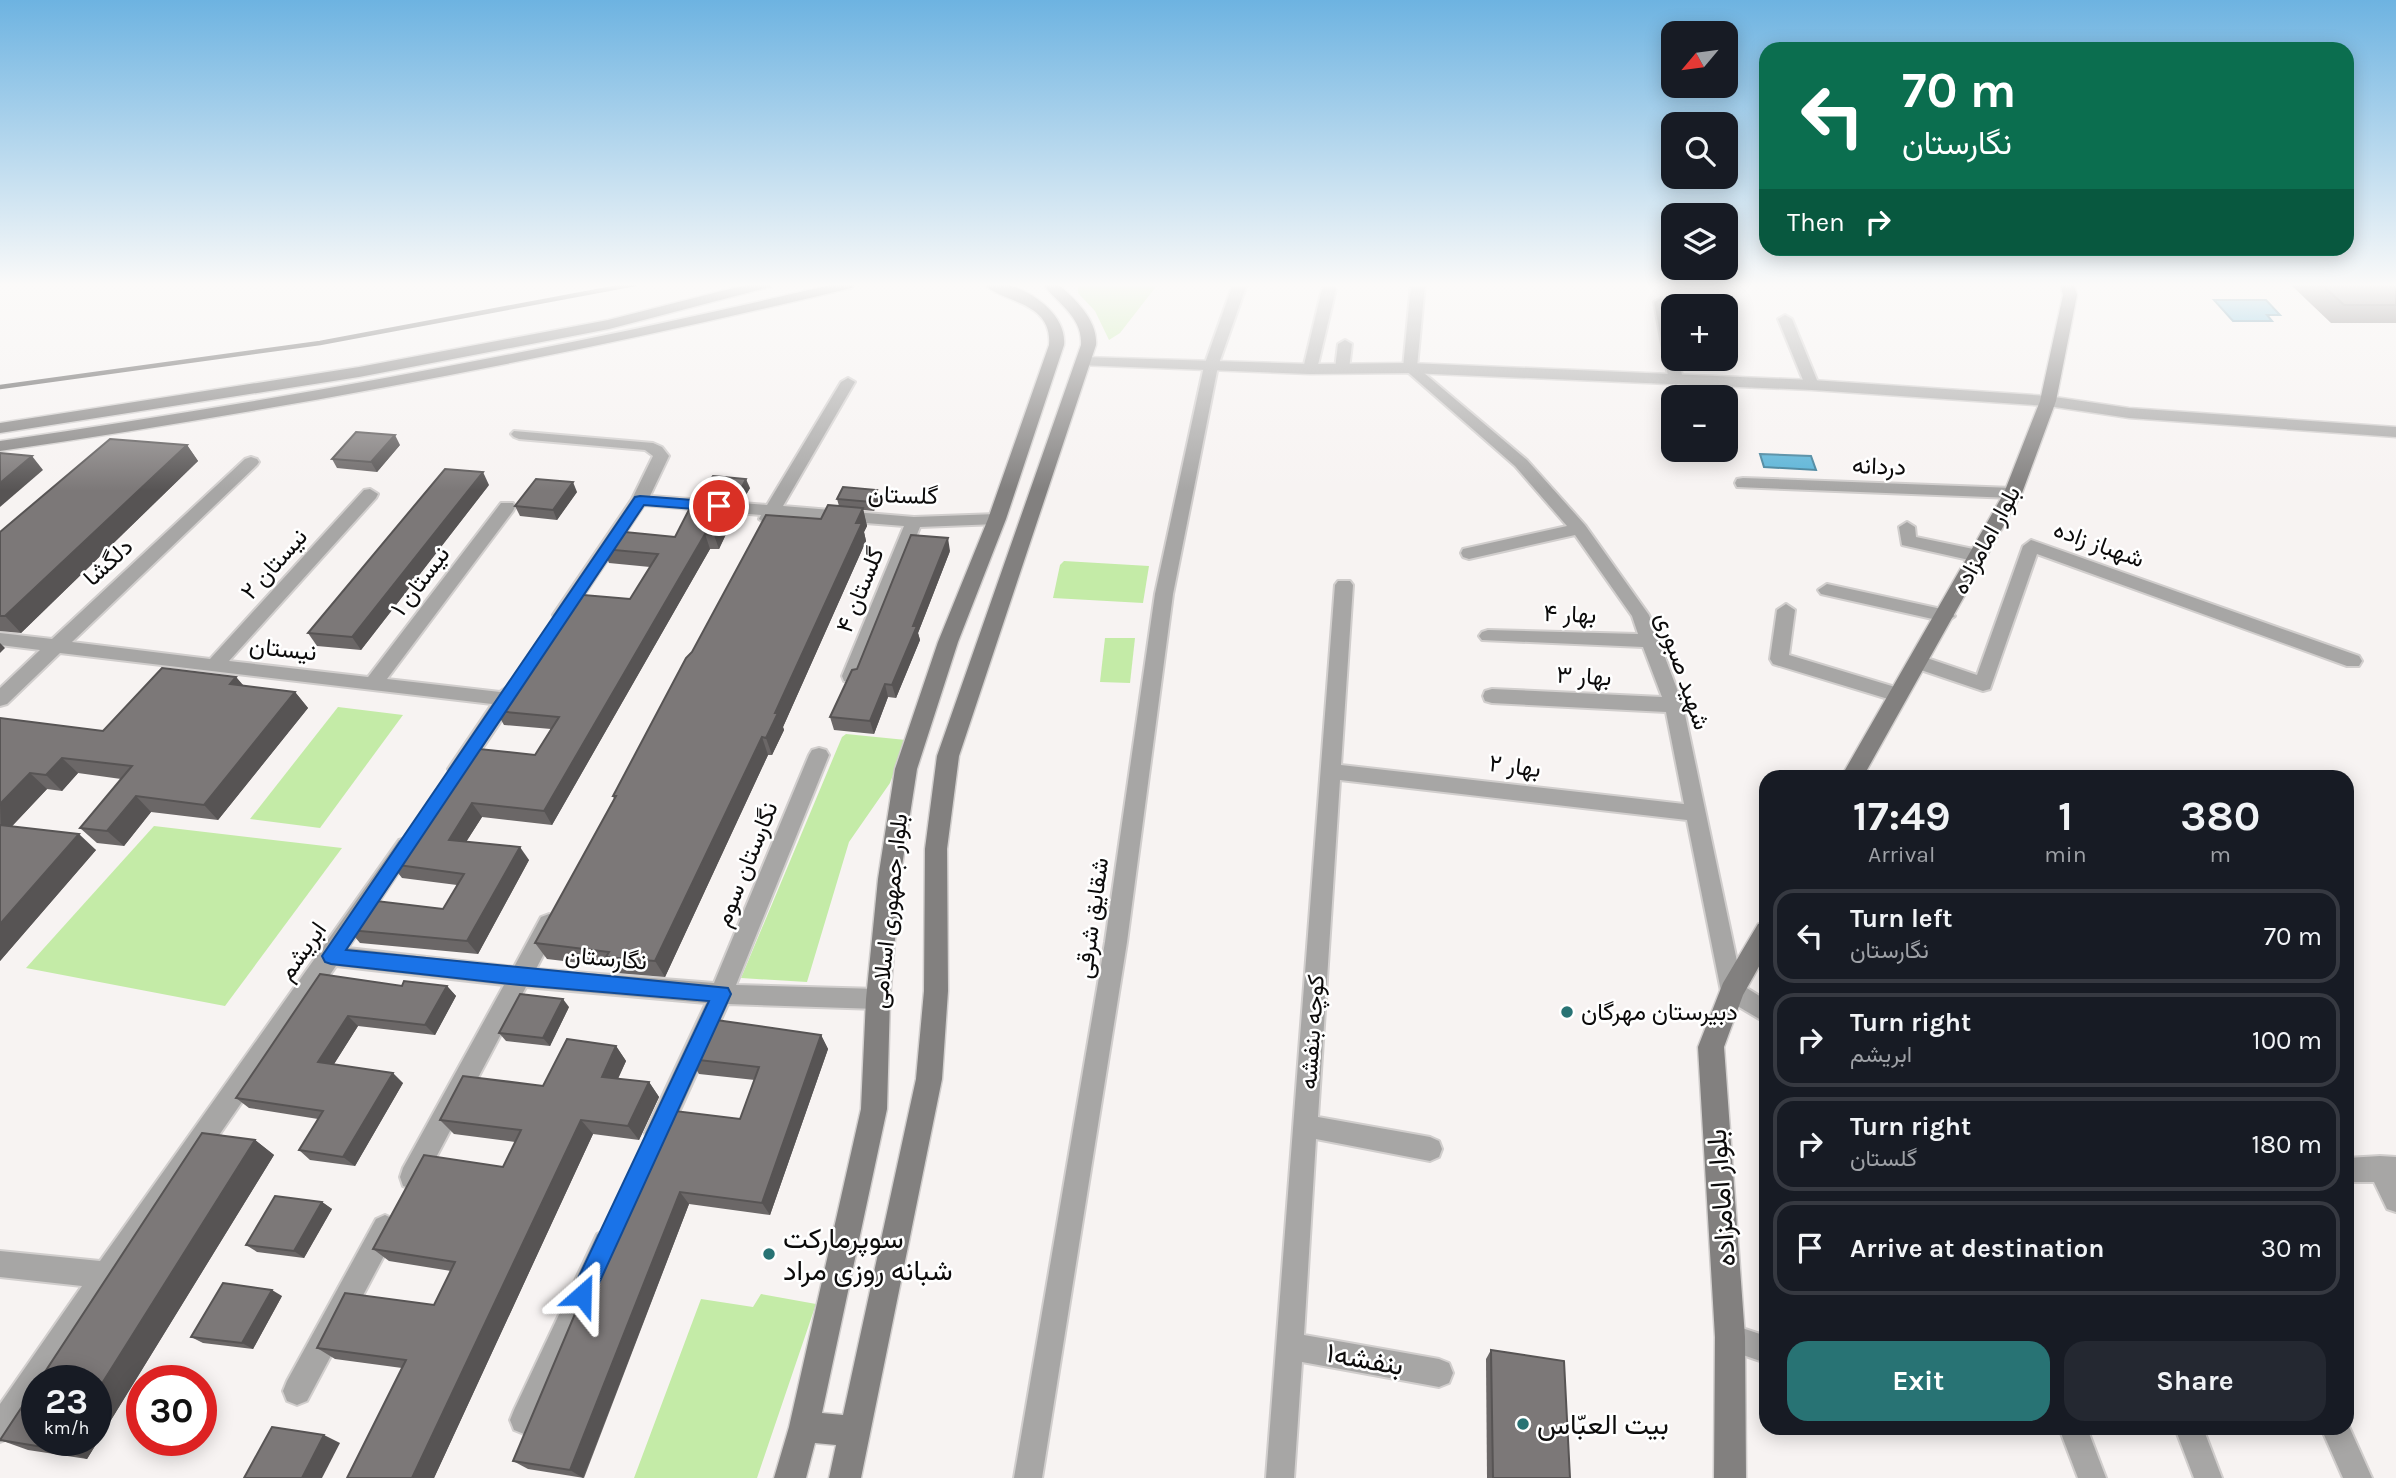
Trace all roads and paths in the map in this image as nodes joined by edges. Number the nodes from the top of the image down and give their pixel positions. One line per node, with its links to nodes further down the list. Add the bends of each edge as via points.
1 (458, 353): 22 (main road)
2 (549, 353): 25 (main road, via 303,399)
3 (1054, 353): 11 (main road, بلوار جمهوری اسلامی)
4 (1086, 353): 12 (main road, بلوار جمهوری اسلامی)
5 (1216, 353): 13 (street, شقایق شرقی)
6 (1314, 353): 15 (street)
7 (1344, 353): 16 (street)
8 (1411, 353): 14 (street)
9 (1799, 353): 20 (street)
10 (2058, 353): 21 (main road, بلوار امامزاده)
11 (1053, 361): 12 (main road); 33 (main road, بلوار جمهوری اسلامی)
12 (1084, 362): 13 (street); 91 (main road, بلوار جمهوری اسلامی, via 948,756 936,849 936,991 929,1079)
13 (1211, 366): 15 (street); 97 (street, شقایق شرقی, via 1164,594 1116,942)
14 (1410, 368): 16 (street); 18 (street); 35 (street, شهید صبوری, via 1521,463)
15 (1310, 369): 16 (street)
16 (1342, 369)
17 (1674, 371): 18 (street)
18 (1676, 381): 20 (street)
19 (848, 382): 32 (street)
20 (1812, 385): 21 (street)
21 (2048, 401): 23 (street, via 2129,413); 28 (main road, بلوار امامزاده)
22 (0, 428)
23 (2396, 432)
24 (519, 434): 30 (street, via 657,450 660,461)
25 (0, 446)
26 (251, 463): 48 (street, دلگشا)
27 (1743, 483): 28 (street, دردانه)
28 (2013, 493): 39 (main road, بلوار امامزاده)
29 (370, 494): 51 (street, نیستان ۲)
30 (640, 500): 32 (street, گلستان); 44 (street)
31 (507, 507): 54 (street, نیستان ۱)
32 (772, 510): 34 (street, گلستان); 36 (street)
33 (997, 519): 34 (street, گلستان); 72 (main road, بلوار جمهوری اسلامی, via 948,642 906,769)
34 (914, 522): 52 (street, گلستان ۴)
35 (1579, 529): 38 (street); 47 (street, شهید صبوری, via 1640,615)
36 (759, 534)
37 (1908, 534): 39 (street)
38 (1469, 553)
39 (1978, 556): 43 (main road, بلوار امامزاده)
40 (1344, 585): 62 (street, کوچه بنفشه)
41 (1827, 590): 43 (street)
42 (1786, 610): 55 (street, via 1779,659)
43 (1946, 616): 50 (main road, بلوار امامزاده)
44 (550, 633)
45 (1488, 636): 47 (street, بهار ۴)
46 (0, 639): 48 (street, نیستان)
47 (1651, 641): 59 (street, شهید صبوری)
48 (55, 644): 51 (street, نیستان); 57 (street, دلگشا)
49 (2353, 661): 50 (street, شهباز زاده, via 2031,546 1983,684)
50 (1918, 662): 55 (main road, بلوار امامزاده)
51 (214, 666): 54 (street, نیستان)
52 (851, 676)
53 (520, 677): 58 (street)
54 (373, 684): 58 (street, نیستان)
55 (1898, 695): 61 (main road, بلوار امامزاده)
56 (1492, 696): 59 (street, بهار ۳)
57 (0, 699)
58 (505, 699): 63 (street)
59 (1674, 705): 64 (street, شهید صبوری)
60 (819, 755): 71 (street, نگارستان سوم)
61 (1856, 770)
62 (1330, 771): 64 (street, بهار ۲); 74 (street, کوچه بنفشه)
63 (445, 788)
64 (1694, 813): 70 (street, شهید صبوری)
65 (414, 833): 68 (street, ابریشم)
66 (558, 907): 69 (street)
67 (1759, 944): 70 (main road, بلوار امامزاده)
68 (331, 956): 69 (street, نگارستان); 82 (street, ابریشم)
69 (520, 977): 71 (street, نگارستان); 87 (street)
70 (1732, 992): 73 (street); 83 (main road, بلوار امامزاده, via 1711,1047)
71 (721, 994): 72 (street, نگارستان); 76 (street, نگارستان سوم)
72 (878, 999): 90 (main road, بلوار جمهوری اسلامی, via 874,1109)
73 (1759, 1009)
74 (1306, 1126): 75 (street); 84 (street, کوچه بنفشه)
75 (1430, 1149)
76 (646, 1157)
77 (2388, 1169): 78 (street); 79 (street)
78 (2354, 1170)
79 (2396, 1200)
80 (617, 1220): 88 (street)
81 (0, 1264): 82 (street)
82 (104, 1275): 89 (street, ابریشم)
83 (1730, 1338): 85 (street); 99 (main road, بلوار امامزاده)
84 (1291, 1346): 86 (street, بنفشه۱); 98 (street, کوچه بنفشه)
85 (1759, 1348)
86 (1438, 1373)
87 (297, 1391)
88 (524, 1420)
89 (0, 1427)
90 (804, 1427): 91 (main road); 95 (main road, بلوار جمهوری اسلامی)
91 (856, 1432): 96 (main road, بلوار جمهوری اسلامی)
92 (2076, 1435): 100 (street)
93 (2192, 1435): 101 (street)
94 (2338, 1435): 102 (street)
95 (790, 1478)
96 (845, 1478)
97 (1028, 1478)
98 (1280, 1478)
99 (1730, 1478)
100 (2092, 1478)
101 (2208, 1478)
102 (2358, 1478)

